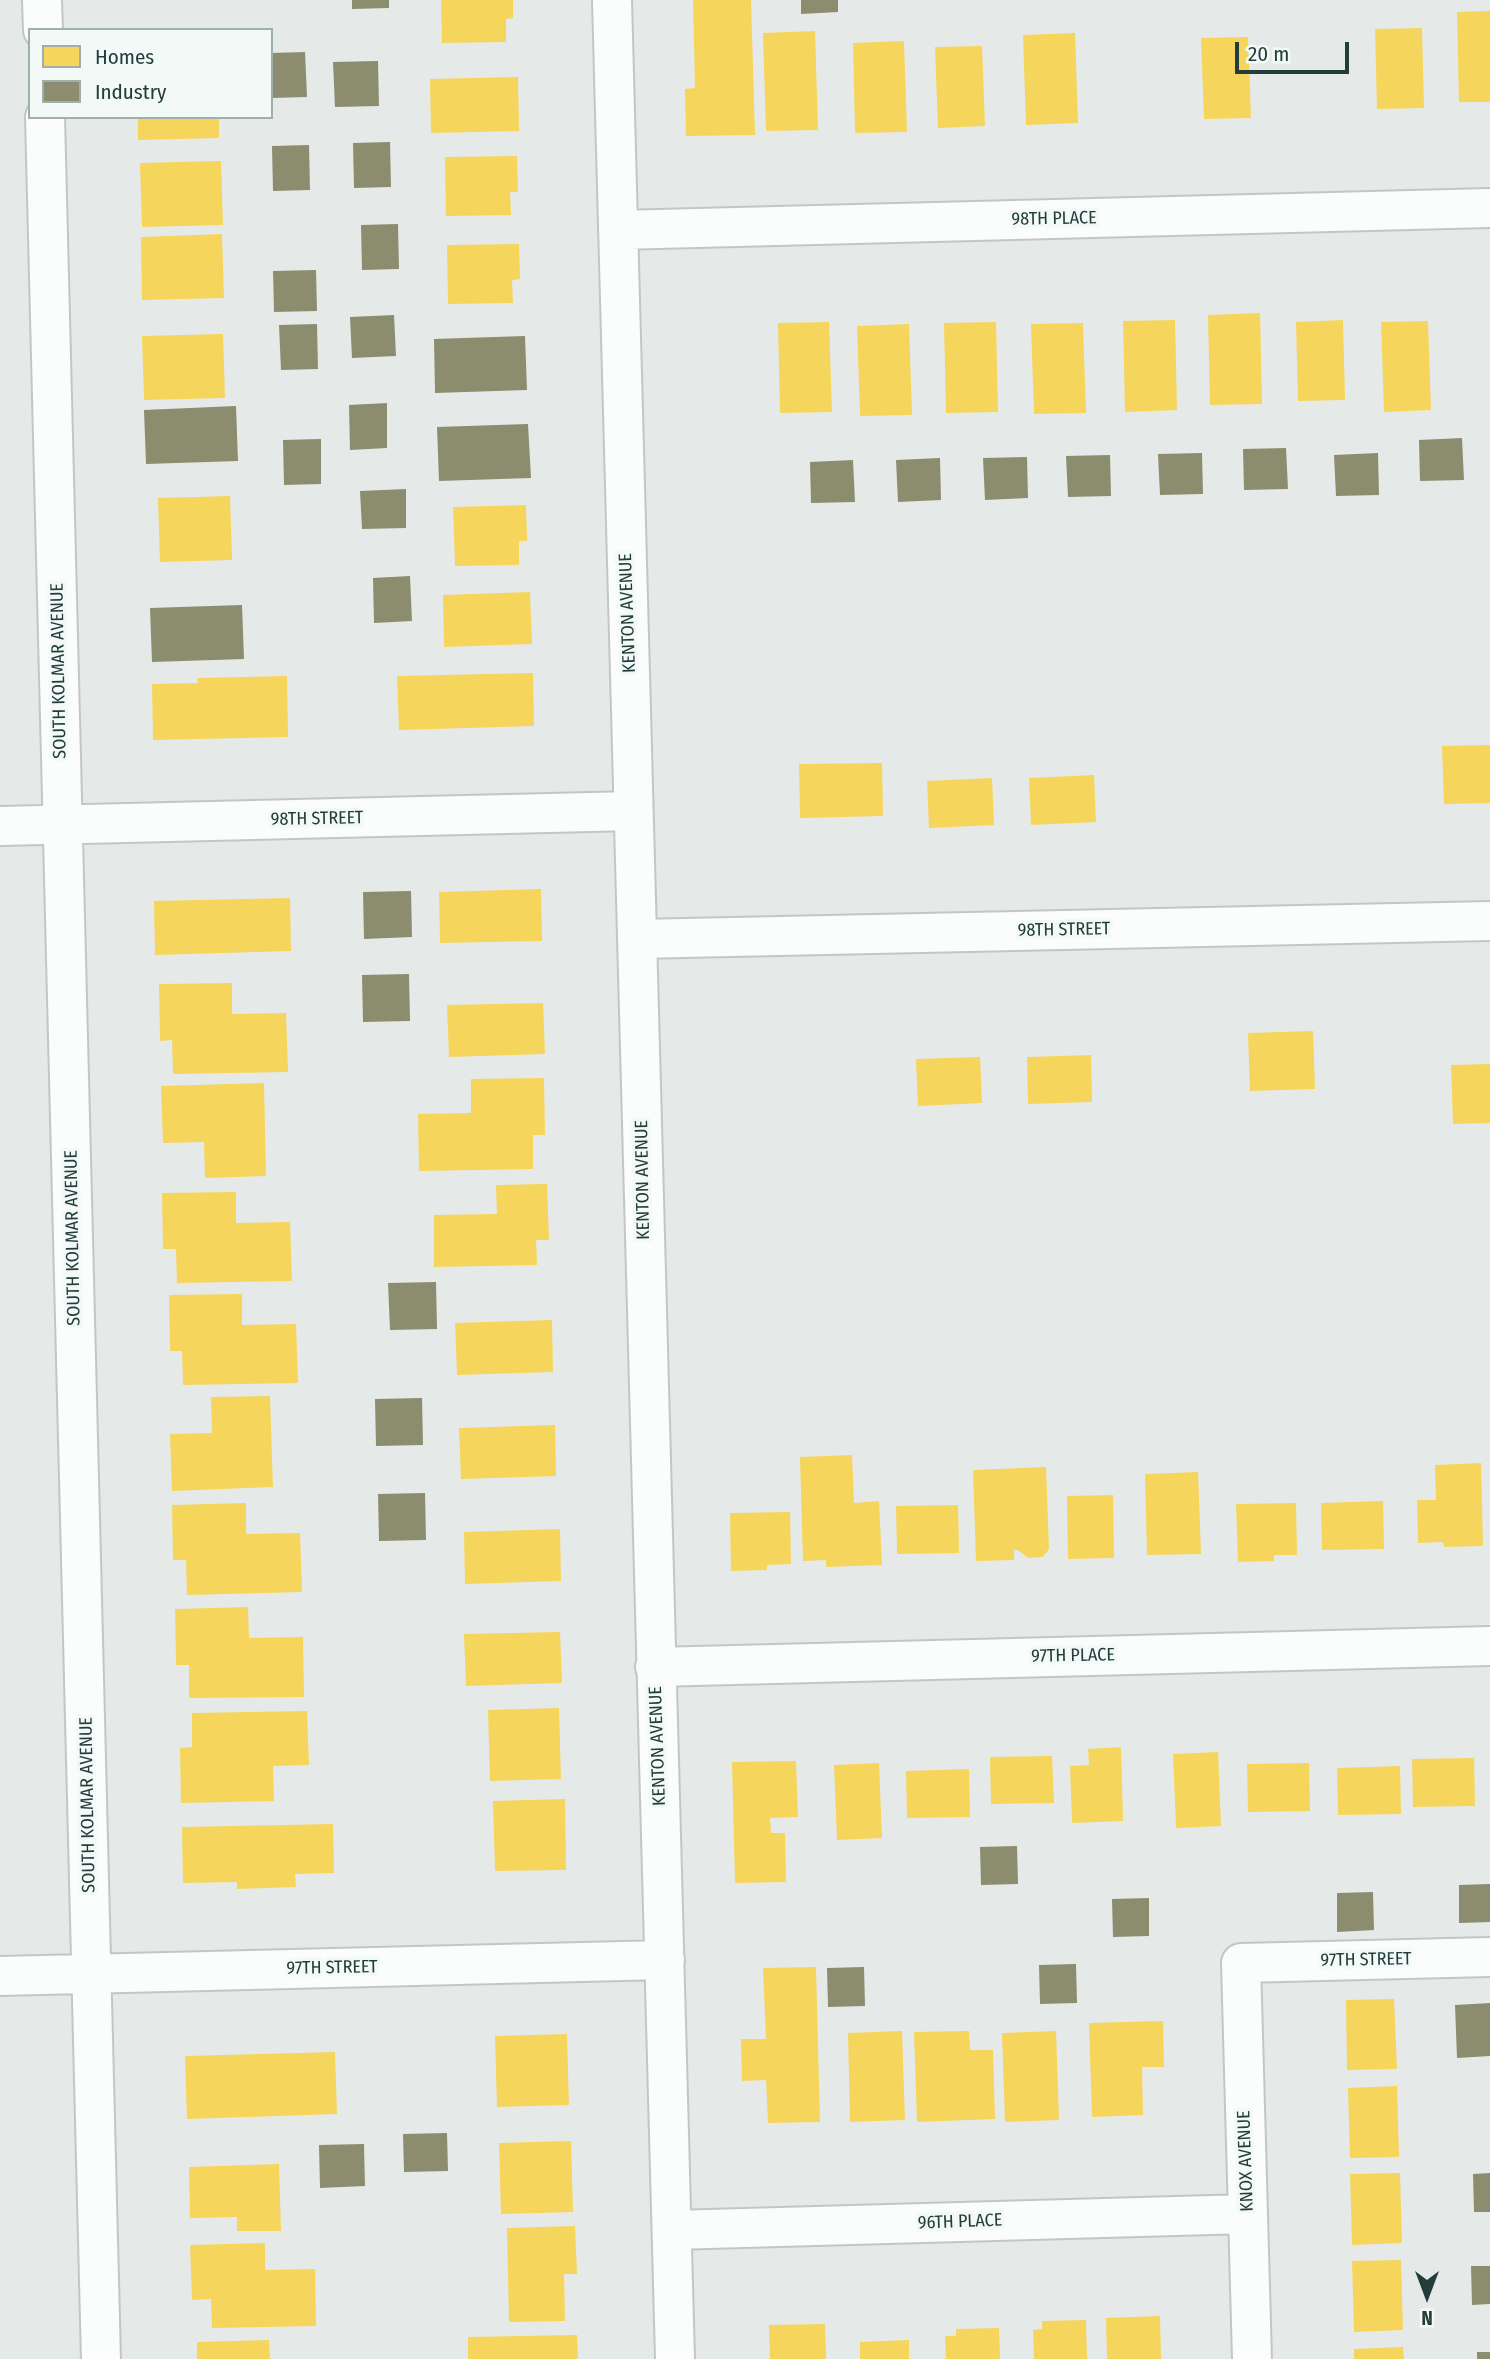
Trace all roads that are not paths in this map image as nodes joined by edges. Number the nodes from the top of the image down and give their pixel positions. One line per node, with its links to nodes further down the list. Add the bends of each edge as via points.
1 (42, 0): 3 (street)
2 (611, 0): 6 (street, KENTON AVENUE)
3 (43, 28)
4 (45, 119): 8 (street, SOUTH KOLMAR AVENUE)
5 (1490, 208): 6 (street, 98TH PLACE)
6 (618, 230): 7 (street, KENTON AVENUE)
7 (633, 811): 8 (street, 98TH STREET); 11 (street, KENTON AVENUE)
8 (63, 825): 9 (street, 98TH STREET); 17 (street, SOUTH KOLMAR AVENUE)
9 (0, 826)
10 (1490, 920): 11 (street, 98TH STREET)
11 (637, 939): 13 (street, KENTON AVENUE)
12 (1490, 1646): 13 (street, 97TH PLACE)
13 (655, 1667): 15 (street, KENTON AVENUE)
14 (1490, 1957): 16 (street, 97TH STREET)
15 (665, 1959): 17 (street, 97TH STREET); 20 (street, KENTON AVENUE)
16 (1241, 1963): 19 (street, KNOX AVENUE)
17 (92, 1973): 18 (street, 97TH STREET); 21 (street, SOUTH KOLMAR AVENUE)
18 (0, 1976)
19 (1248, 2214): 20 (street, 96TH PLACE); 23 (street, KNOX AVENUE)
20 (672, 2230): 22 (street, KENTON AVENUE)
21 (101, 2359)
22 (676, 2359)
23 (1252, 2359)

